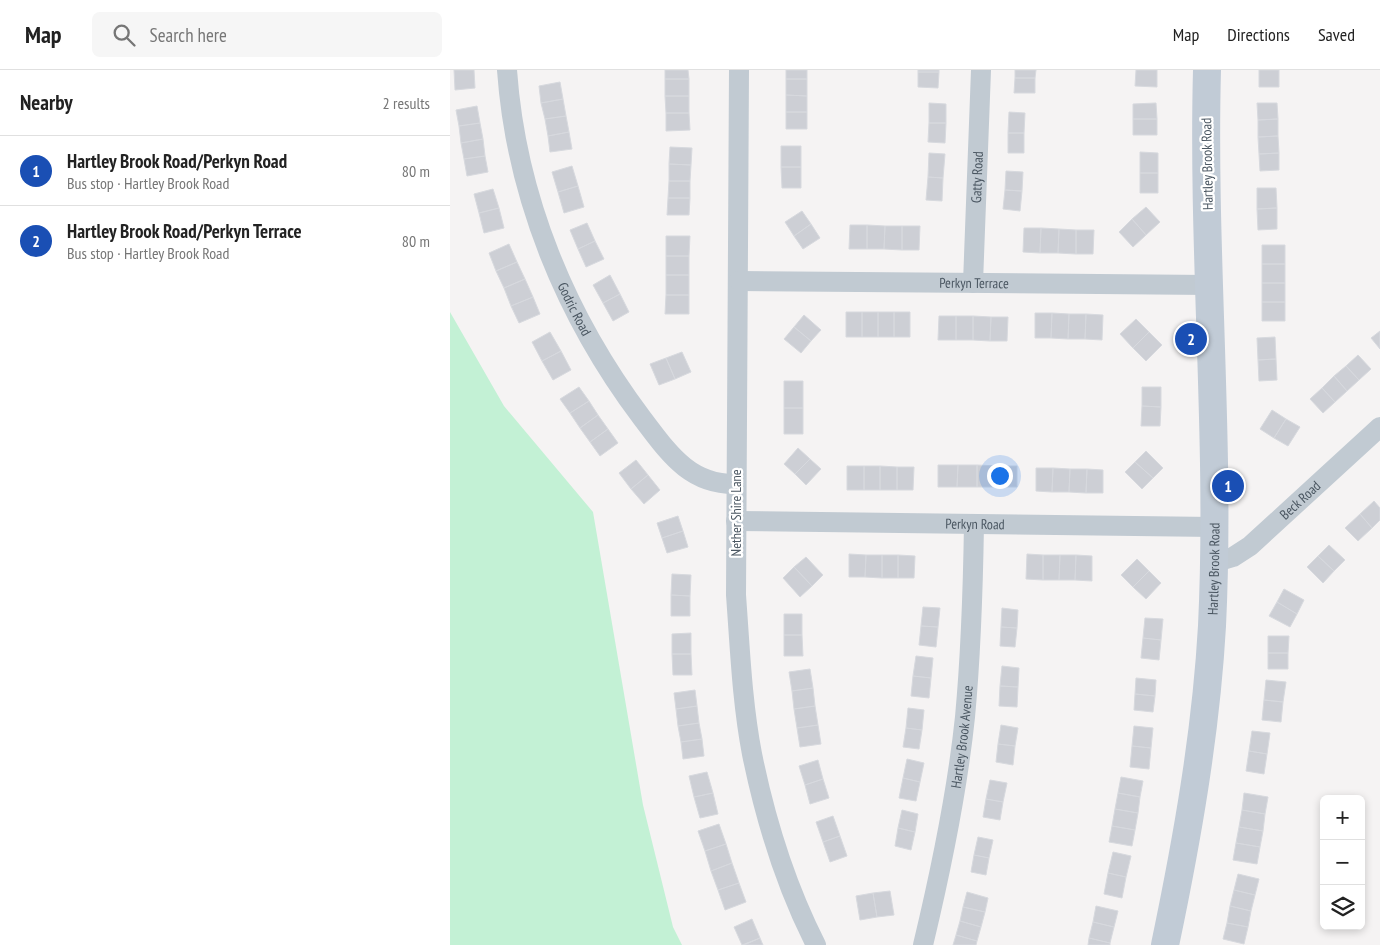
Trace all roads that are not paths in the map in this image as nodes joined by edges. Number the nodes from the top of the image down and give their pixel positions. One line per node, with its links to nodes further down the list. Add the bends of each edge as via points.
1 (507, 70): 9 (street, Godric Road, via 522,172 559,280 588,338 662,444 693,474 716,483)
2 (739, 70): 5 (street, Nether Shire Lane)
3 (981, 70): 6 (street, Gatty Road)
4 (1207, 70): 7 (street, Hartley Brook Road)
5 (739, 281): 6 (street, Perkyn Terrace); 9 (street, Nether Shire Lane)
6 (973, 283): 7 (street, Perkyn Terrace)
7 (1209, 285): 12 (street, Hartley Brook Road)
8 (1380, 427): 13 (street, Beck Road, via 1250,546 1233,557)
9 (736, 484): 10 (street, Nether Shire Lane)
10 (736, 521): 11 (street, Perkyn Road); 14 (street, Nether Shire Lane, via 737,604 752,754 790,884)
11 (974, 524): 12 (street, Perkyn Road); 15 (street, Hartley Brook Avenue, via 972,621 964,719 950,817)
12 (1214, 527): 13 (street, Hartley Brook Road)
13 (1213, 563): 16 (street, Hartley Brook Road, via 1212,628 1204,712 1192,802)
14 (816, 945)
15 (923, 945)
16 (1165, 945)

